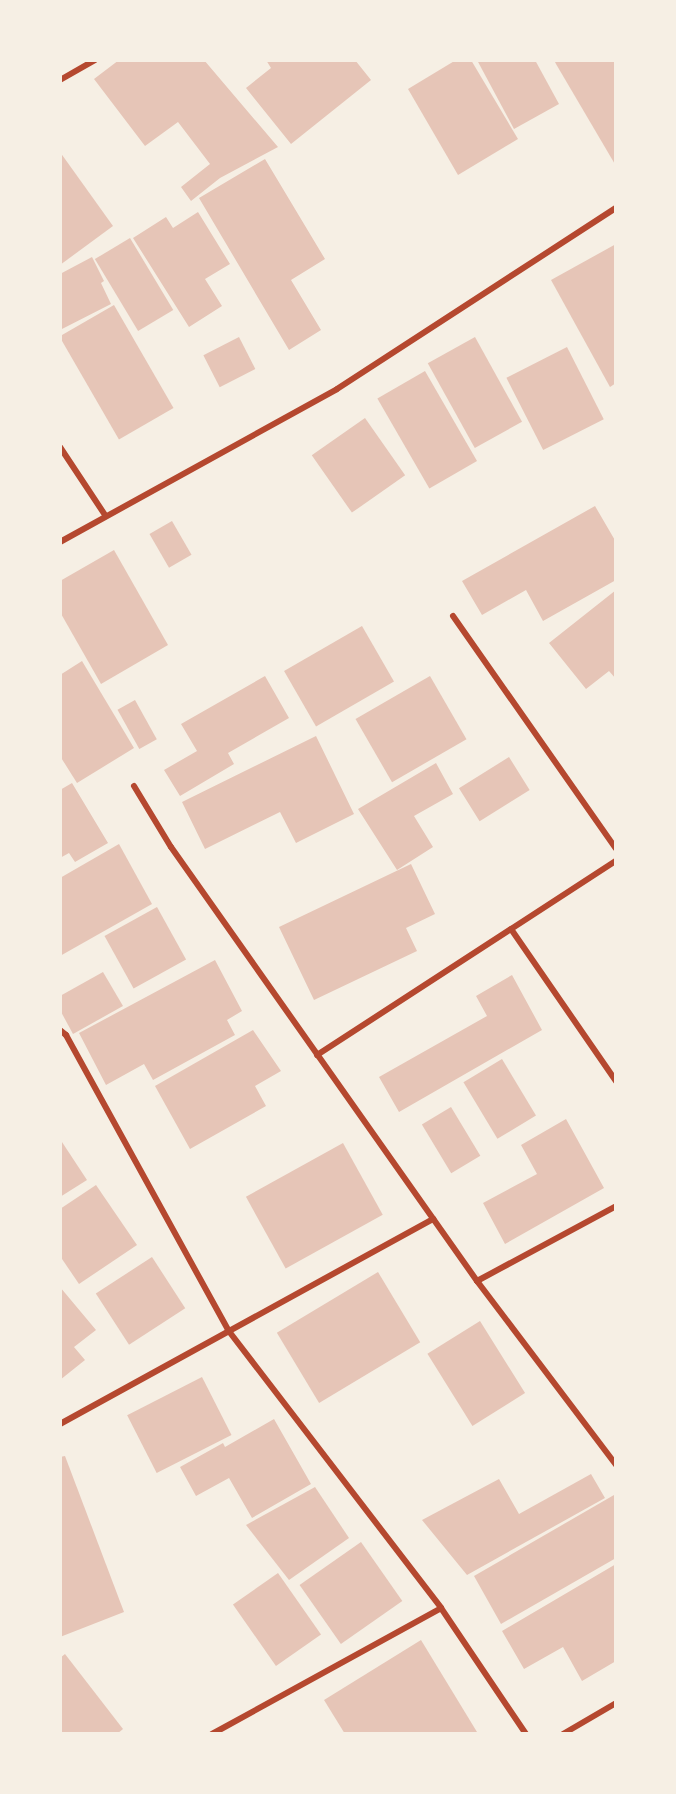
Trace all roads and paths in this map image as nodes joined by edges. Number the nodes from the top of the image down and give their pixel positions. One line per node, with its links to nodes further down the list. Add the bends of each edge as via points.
1 (95, 60): 2 (street)
2 (60, 80)
3 (616, 208): 5 (street, via 338,389)
4 (60, 447): 5 (street)
5 (105, 515): 6 (street)
6 (60, 542)
7 (453, 616): 9 (street)
8 (134, 786): 13 (street, via 171,847)
9 (616, 849)
10 (616, 861): 11 (street)
11 (512, 929): 13 (street); 14 (street)
12 (60, 1030): 18 (street)
13 (317, 1055): 16 (street)
14 (616, 1082)
15 (616, 1206): 17 (street)
16 (433, 1219): 17 (street); 18 (street)
17 (477, 1281): 20 (street)
18 (228, 1330): 19 (street); 21 (street)
19 (60, 1424)
20 (616, 1465)
21 (441, 1608): 23 (street); 24 (street)
22 (616, 1703): 25 (street)
23 (212, 1734)
24 (526, 1734)
25 (563, 1734)

